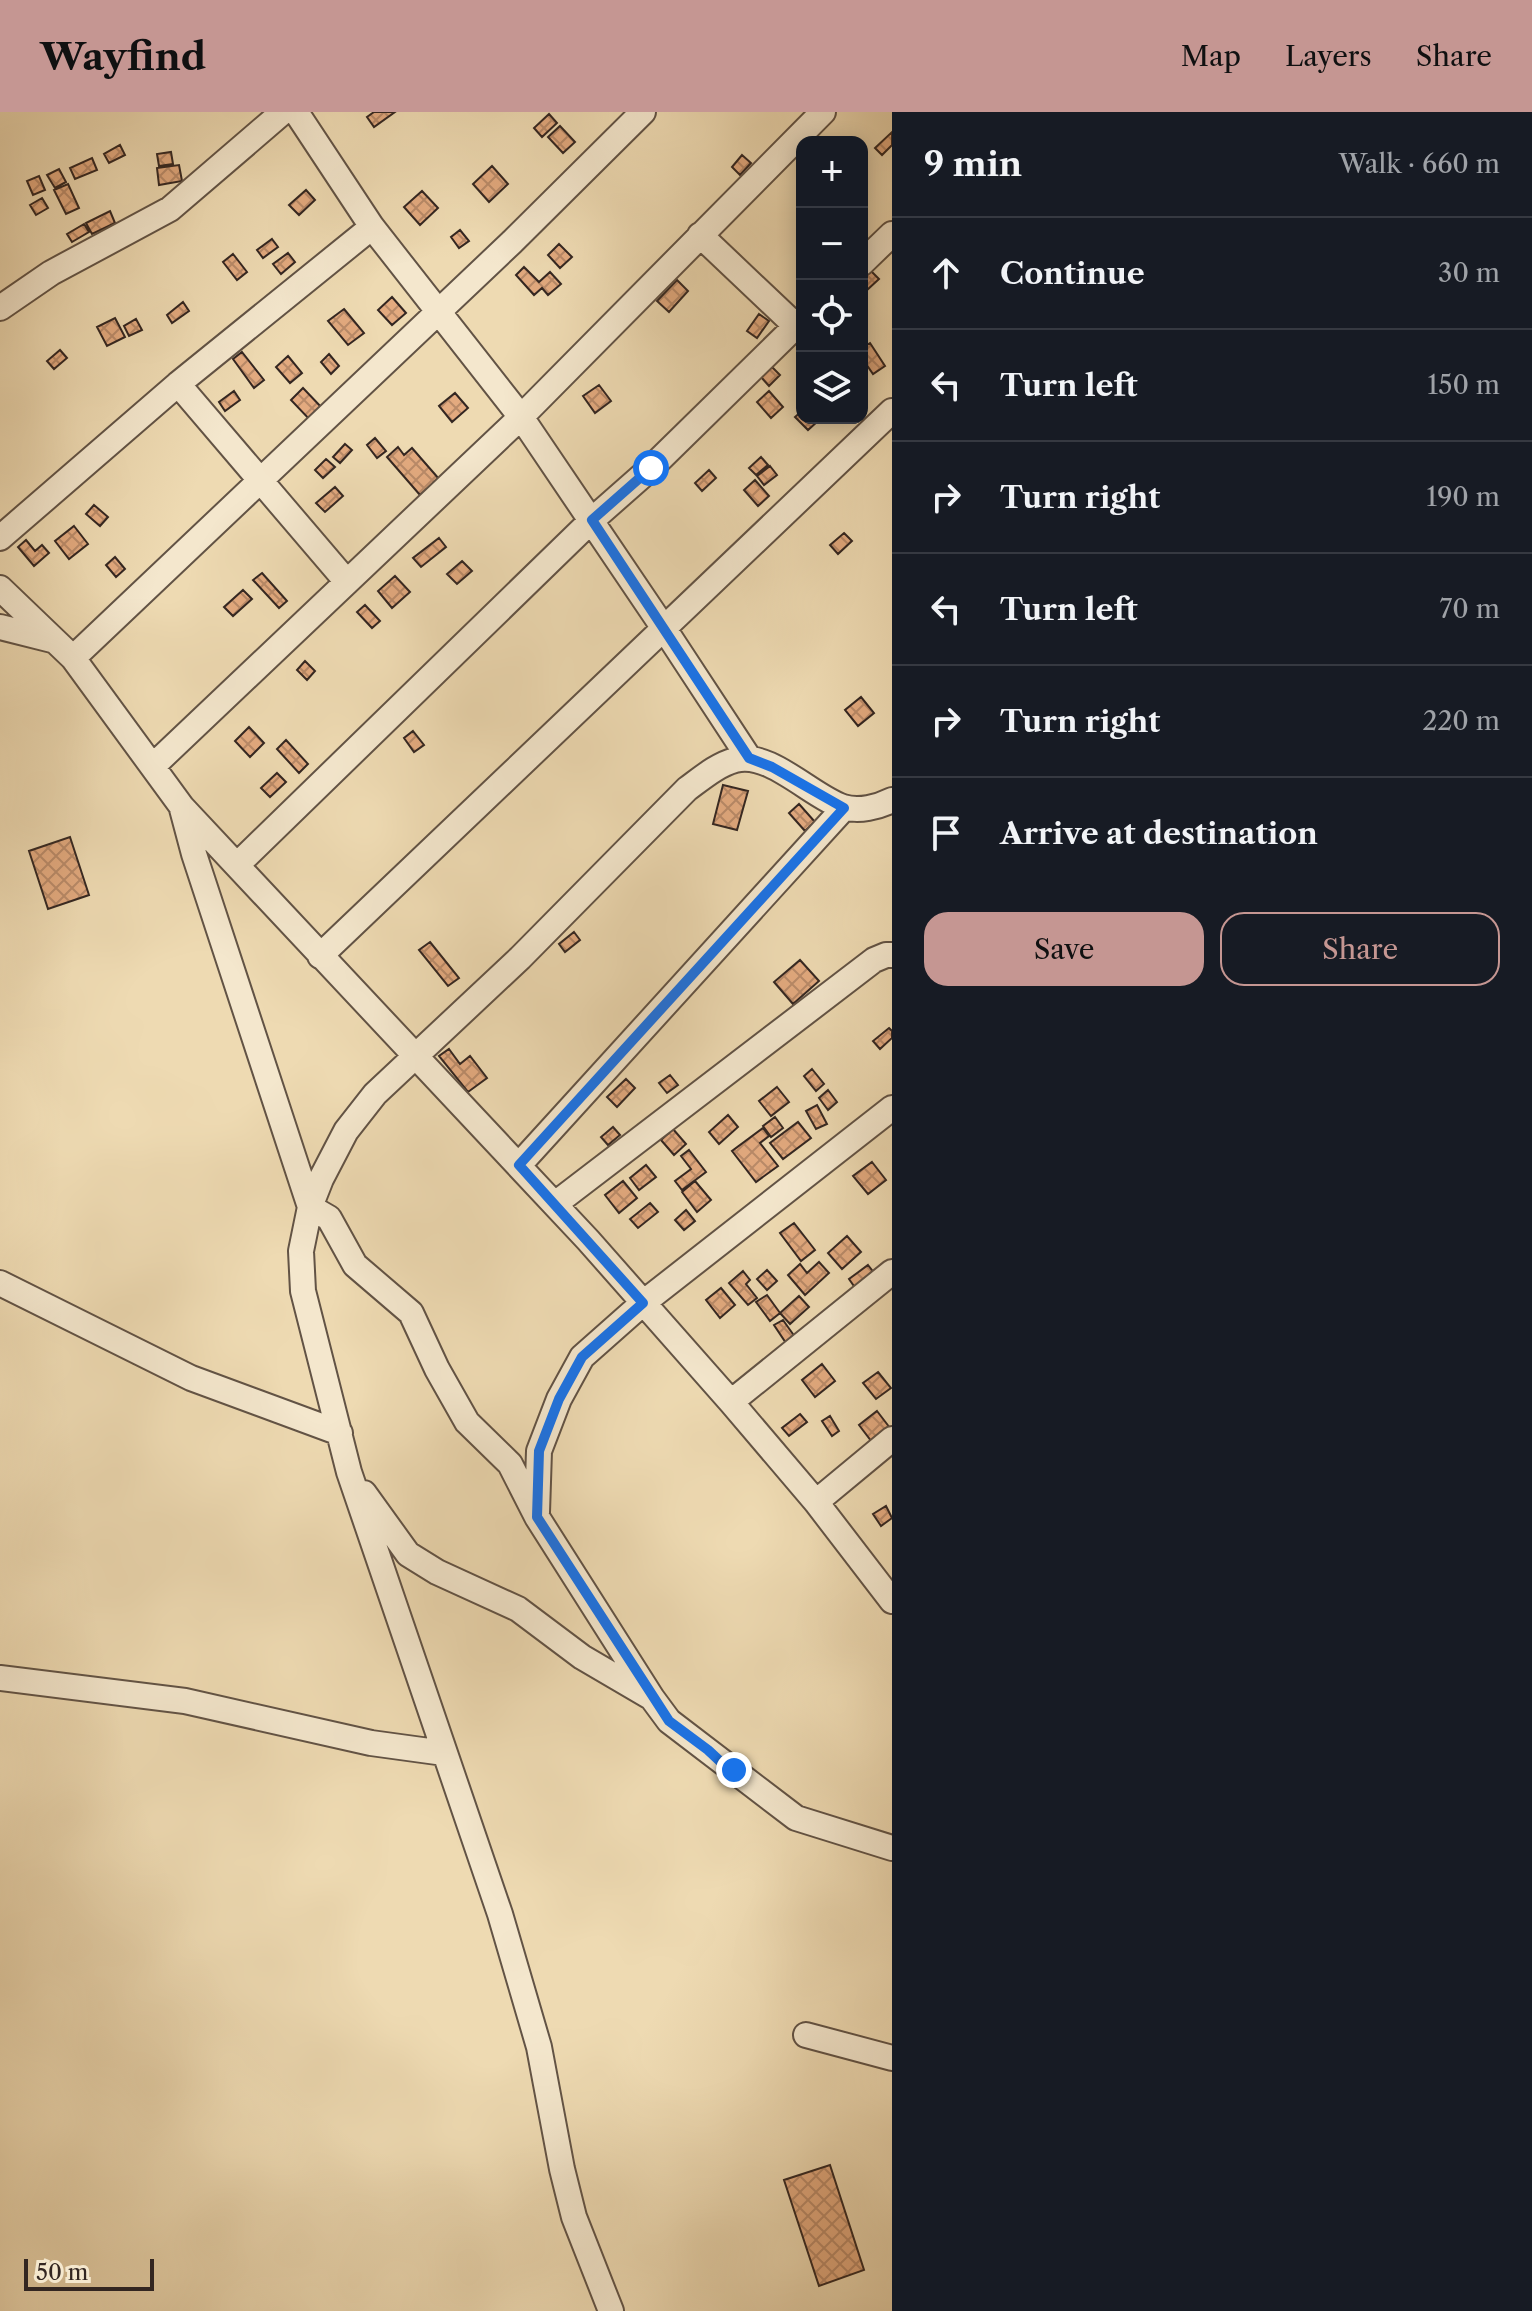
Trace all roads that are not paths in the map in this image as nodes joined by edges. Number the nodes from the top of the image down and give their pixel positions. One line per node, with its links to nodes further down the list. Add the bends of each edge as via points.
1 (283, 112): 9 (street, via 170,209 51,273)
2 (296, 112): 5 (street)
3 (643, 112): 10 (street)
4 (823, 112): 7 (street)
5 (372, 227): 10 (street); 13 (street)
6 (892, 234): 8 (street)
7 (700, 235): 11 (street); 14 (street)
8 (868, 257)
9 (0, 308)
10 (438, 312): 14 (street); 17 (street)
11 (796, 320)
12 (796, 326): 18 (street)
13 (178, 384): 17 (street); 19 (street)
14 (521, 417): 18 (street); 20 (street)
15 (885, 418): 16 (street); 23 (street)
16 (892, 445)
17 (260, 481): 20 (street); 25 (street)
18 (592, 520): 23 (street); 31 (street)
19 (0, 538)
20 (347, 582): 27 (street)
21 (0, 588): 24 (street)
22 (0, 627): 24 (street)
23 (665, 630): 26 (street); 33 (street)
24 (55, 641): 25 (street)
25 (73, 658): 27 (street)
26 (749, 758): 30 (street); 34 (street, via 712,771 687,789)
27 (153, 766): 29 (street)
28 (892, 800): 30 (street, via 866,809)
29 (182, 807): 31 (street); 38 (street)
30 (844, 808): 36 (street)
31 (237, 865): 33 (street)
32 (892, 955): 37 (street, via 874,960)
33 (320, 956): 34 (street)
34 (417, 1055): 36 (street); 38 (street, via 375,1094 346,1131)
35 (890, 1117): 41 (street)
36 (519, 1165): 37 (street)
37 (555, 1204): 41 (street)
38 (310, 1207): 43 (street, via 301,1251 303,1291); 47 (street, via 329,1218 355,1265 411,1313 467,1422 510,1464)
39 (892, 1272): 42 (street)
40 (0, 1283): 43 (street, via 191,1378)
41 (643, 1303): 42 (street); 47 (street, via 582,1357 559,1399 539,1451)
42 (731, 1402): 46 (street)
43 (340, 1433): 45 (street)
44 (892, 1439): 46 (street)
45 (349, 1472): 50 (street, via 408,1554 518,1609 582,1657); 51 (street)
46 (816, 1502): 48 (street)
47 (537, 1517): 50 (street)
48 (892, 1600)
49 (0, 1678): 51 (street, via 185,1701 371,1743)
50 (652, 1698): 52 (street, via 669,1721 796,1818)
51 (444, 1753): 55 (street, via 539,2047 574,2217)
52 (892, 1848)
53 (806, 2035): 54 (street)
54 (892, 2058)
55 (611, 2311)

